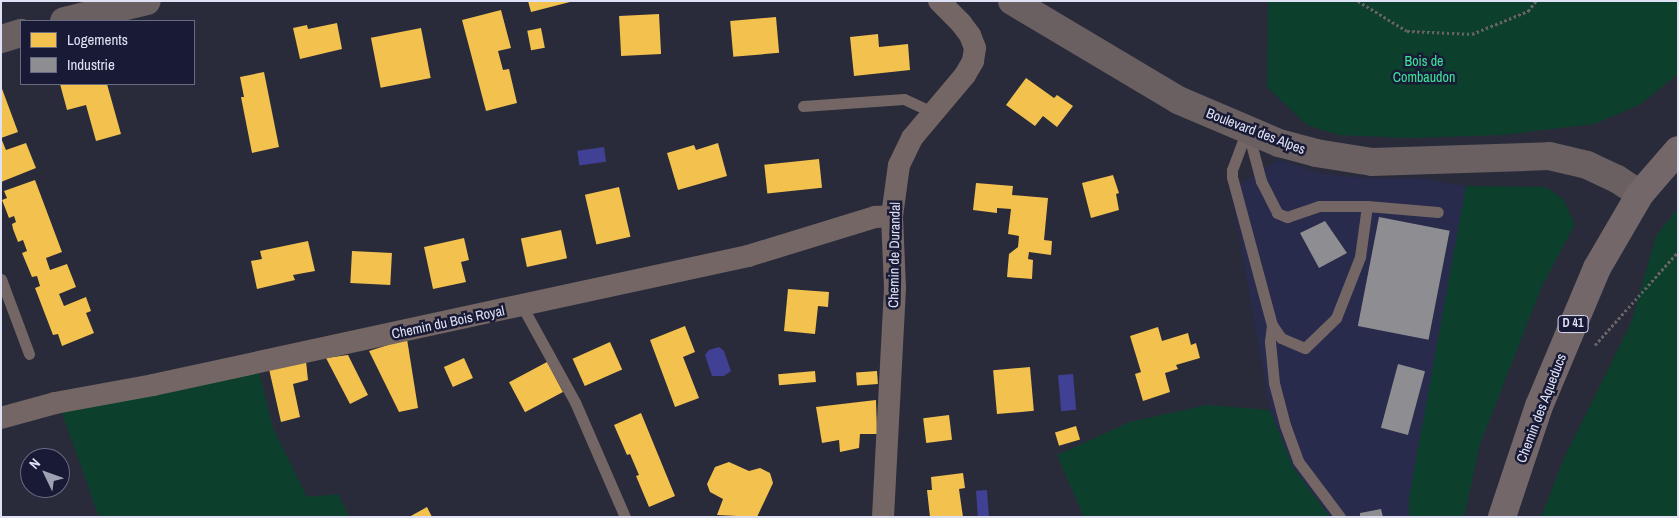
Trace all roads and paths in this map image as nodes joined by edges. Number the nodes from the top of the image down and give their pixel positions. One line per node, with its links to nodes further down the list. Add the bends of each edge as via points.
1 (147, 1): 6 (street)
2 (939, 1): 10 (street, Chemin de Durandal, via 961,23 975,48 974,61 965,75)
3 (1012, 1): 11 (street, Boulevard des Alpes, via 1178,100)
4 (1358, 1): 5 (path, via 1407,31 1472,34 1528,11)
5 (1536, 1)
6 (68, 20)
7 (20, 33): 8 (street)
8 (1, 39)
9 (803, 106): 10 (lane, via 904,100)
10 (932, 112): 16 (street, Chemin de Durandal, via 912,138 899,165)
11 (1248, 130): 13 (street, Boulevard des Alpes, via 1316,154 1372,162 1549,156 1587,165); 14 (lane, via 1261,181 1277,213 1287,217 1319,206); 20 (lane, via 1232,177)
12 (1678, 150): 13 (main road, Chemin des Aqueducs / D 41)
13 (1640, 194): 27 (main road, Chemin des Aqueducs / D 41, via 1597,268 1539,406)
14 (1367, 206): 15 (lane); 20 (lane, via 1360,257 1336,318 1305,348 1281,338)
15 (1438, 212)
16 (892, 216): 19 (street, Chemin du Bois Royal, via 875,217 748,256); 25 (street, Chemin de Durandal, via 895,288)
17 (1678, 252): 21 (path)
18 (1, 279): 22 (lane)
19 (522, 306): 23 (street, Chemin du Bois Royal, via 153,386 55,403); 24 (lane, via 575,402)
20 (1272, 325): 26 (lane, via 1270,342 1274,383 1285,425 1298,461)
21 (1591, 349)
22 (29, 354)
23 (1, 418)
24 (625, 517)
25 (883, 517)
26 (1340, 517)
27 (1502, 517)

